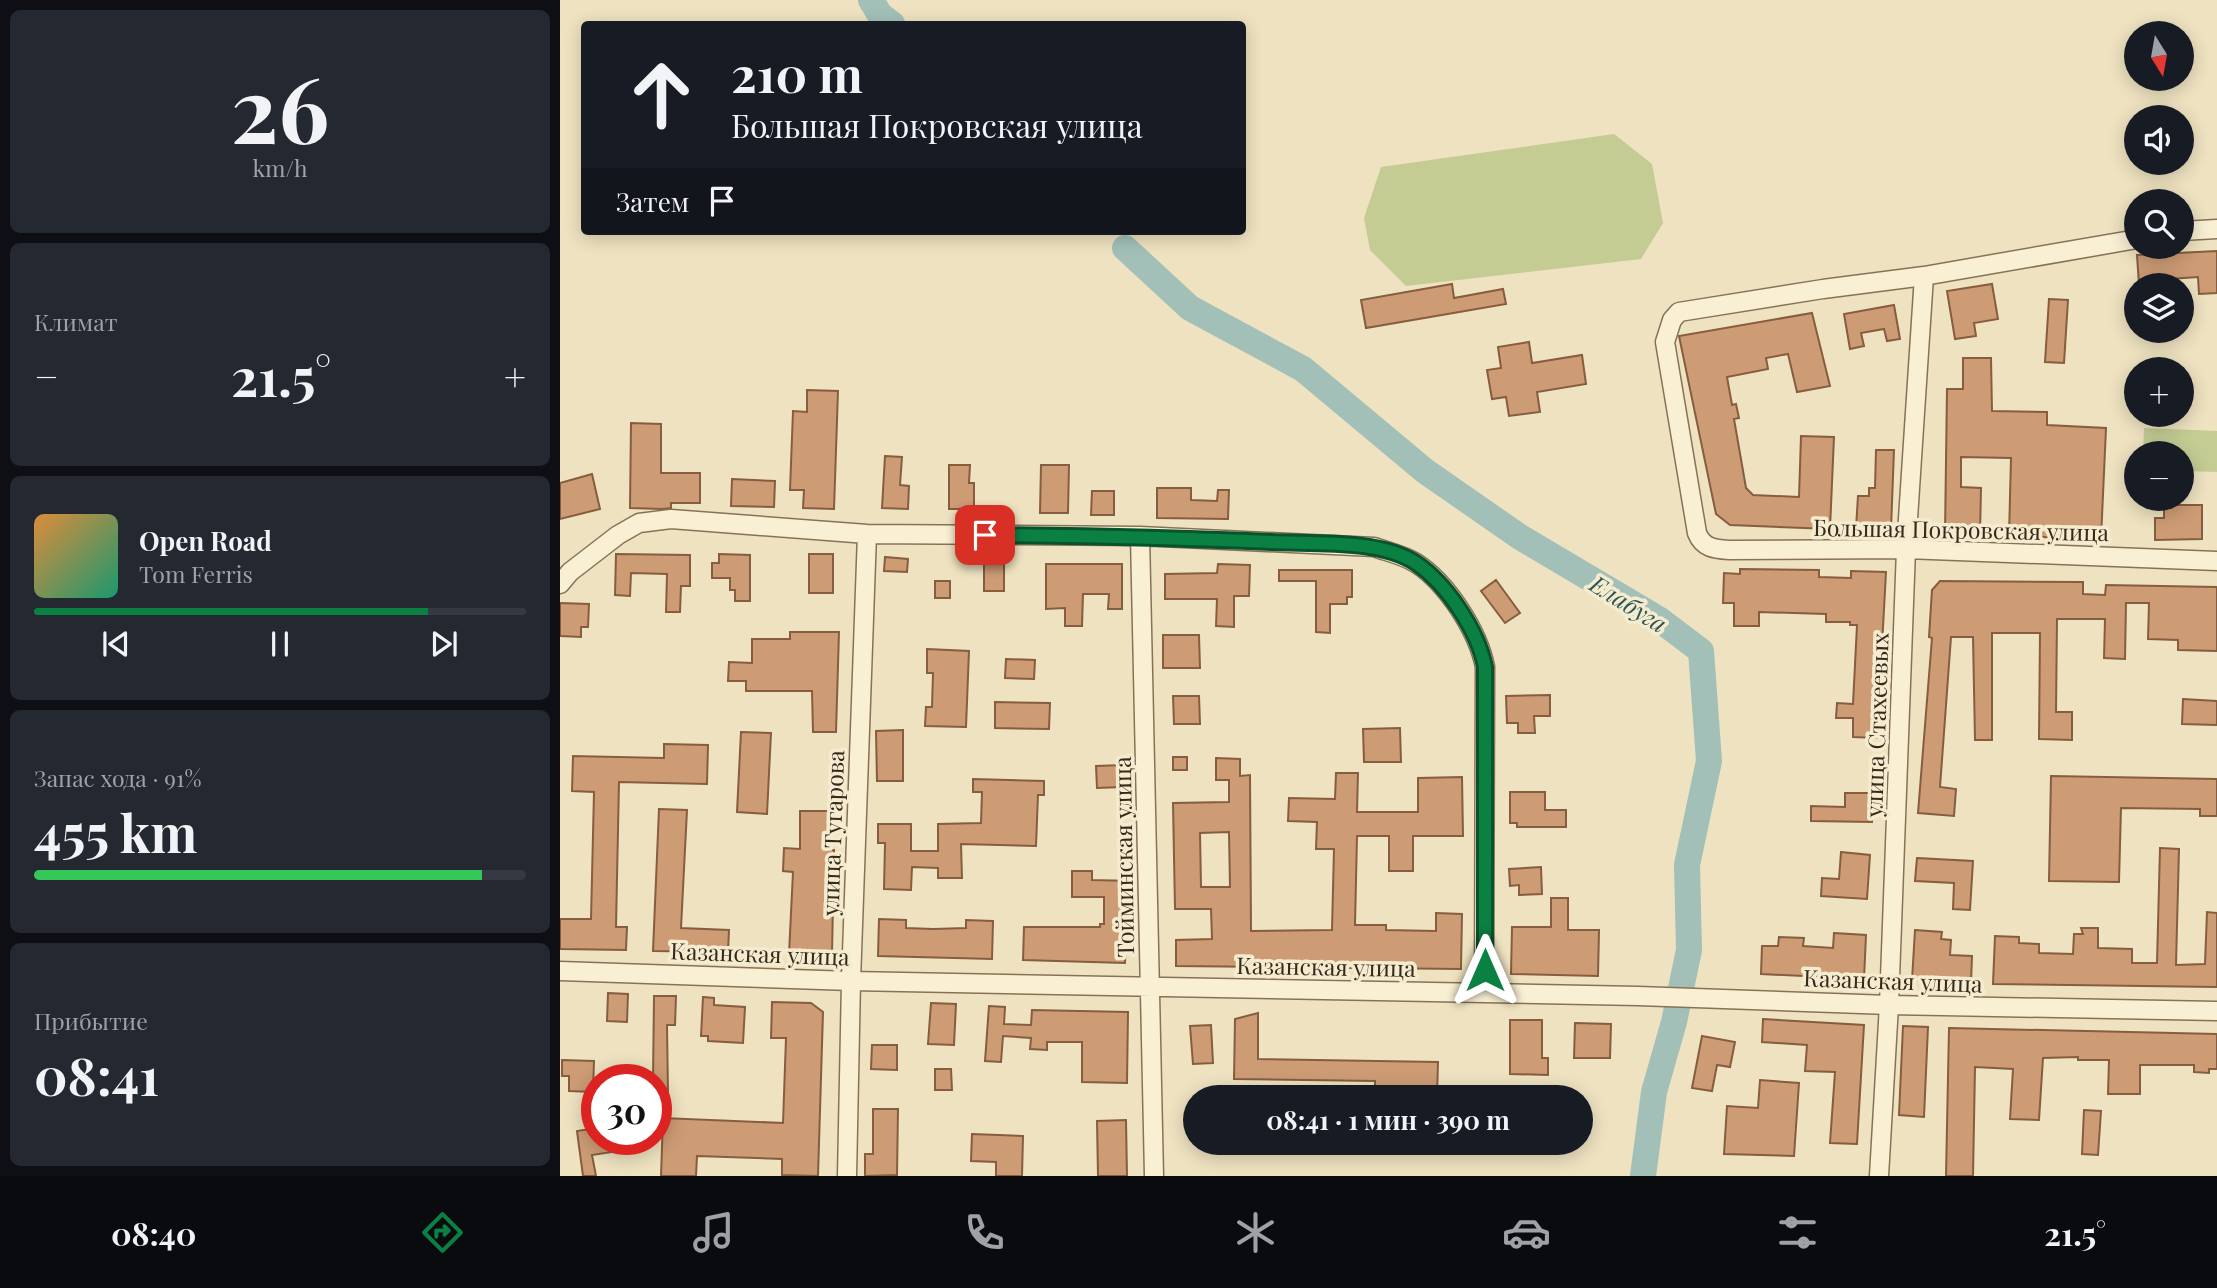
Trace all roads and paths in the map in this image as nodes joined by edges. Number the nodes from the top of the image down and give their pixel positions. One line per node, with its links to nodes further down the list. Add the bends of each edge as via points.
1 (2217, 229): 2 (street)
2 (2194, 230)
3 (2124, 241): 4 (street)
4 (1924, 276): 7 (street, улица Стахеевых); 7 (street, Большая Покровская улица, via 1678,312 1665,342 1697,533 1704,545 1728,550)
5 (867, 534): 6 (street); 9 (street, via 650,521 618,535); 11 (street, улица Тугарова)
6 (1140, 536): 12 (street, Тойминская улица); 13 (street, via 1374,547 1416,563 1455,604 1472,629 1485,667)
7 (1906, 549): 8 (street, Большая Покровская улица); 14 (street, улица Стахеевых)
8 (2217, 561)
9 (560, 584)
10 (560, 971): 11 (street, Казанская улица)
11 (851, 981): 12 (street, Казанская улица); 16 (street, улица Тугарова)
12 (1151, 987): 13 (street, Казанская улица); 17 (street, Тойминская улица)
13 (1485, 993): 14 (street, Казанская улица)
14 (1889, 1005): 15 (street, Казанская улица); 18 (street, улица Стахеевых)
15 (2217, 1011)
16 (847, 1176)
17 (1154, 1176)
18 (1879, 1176)

